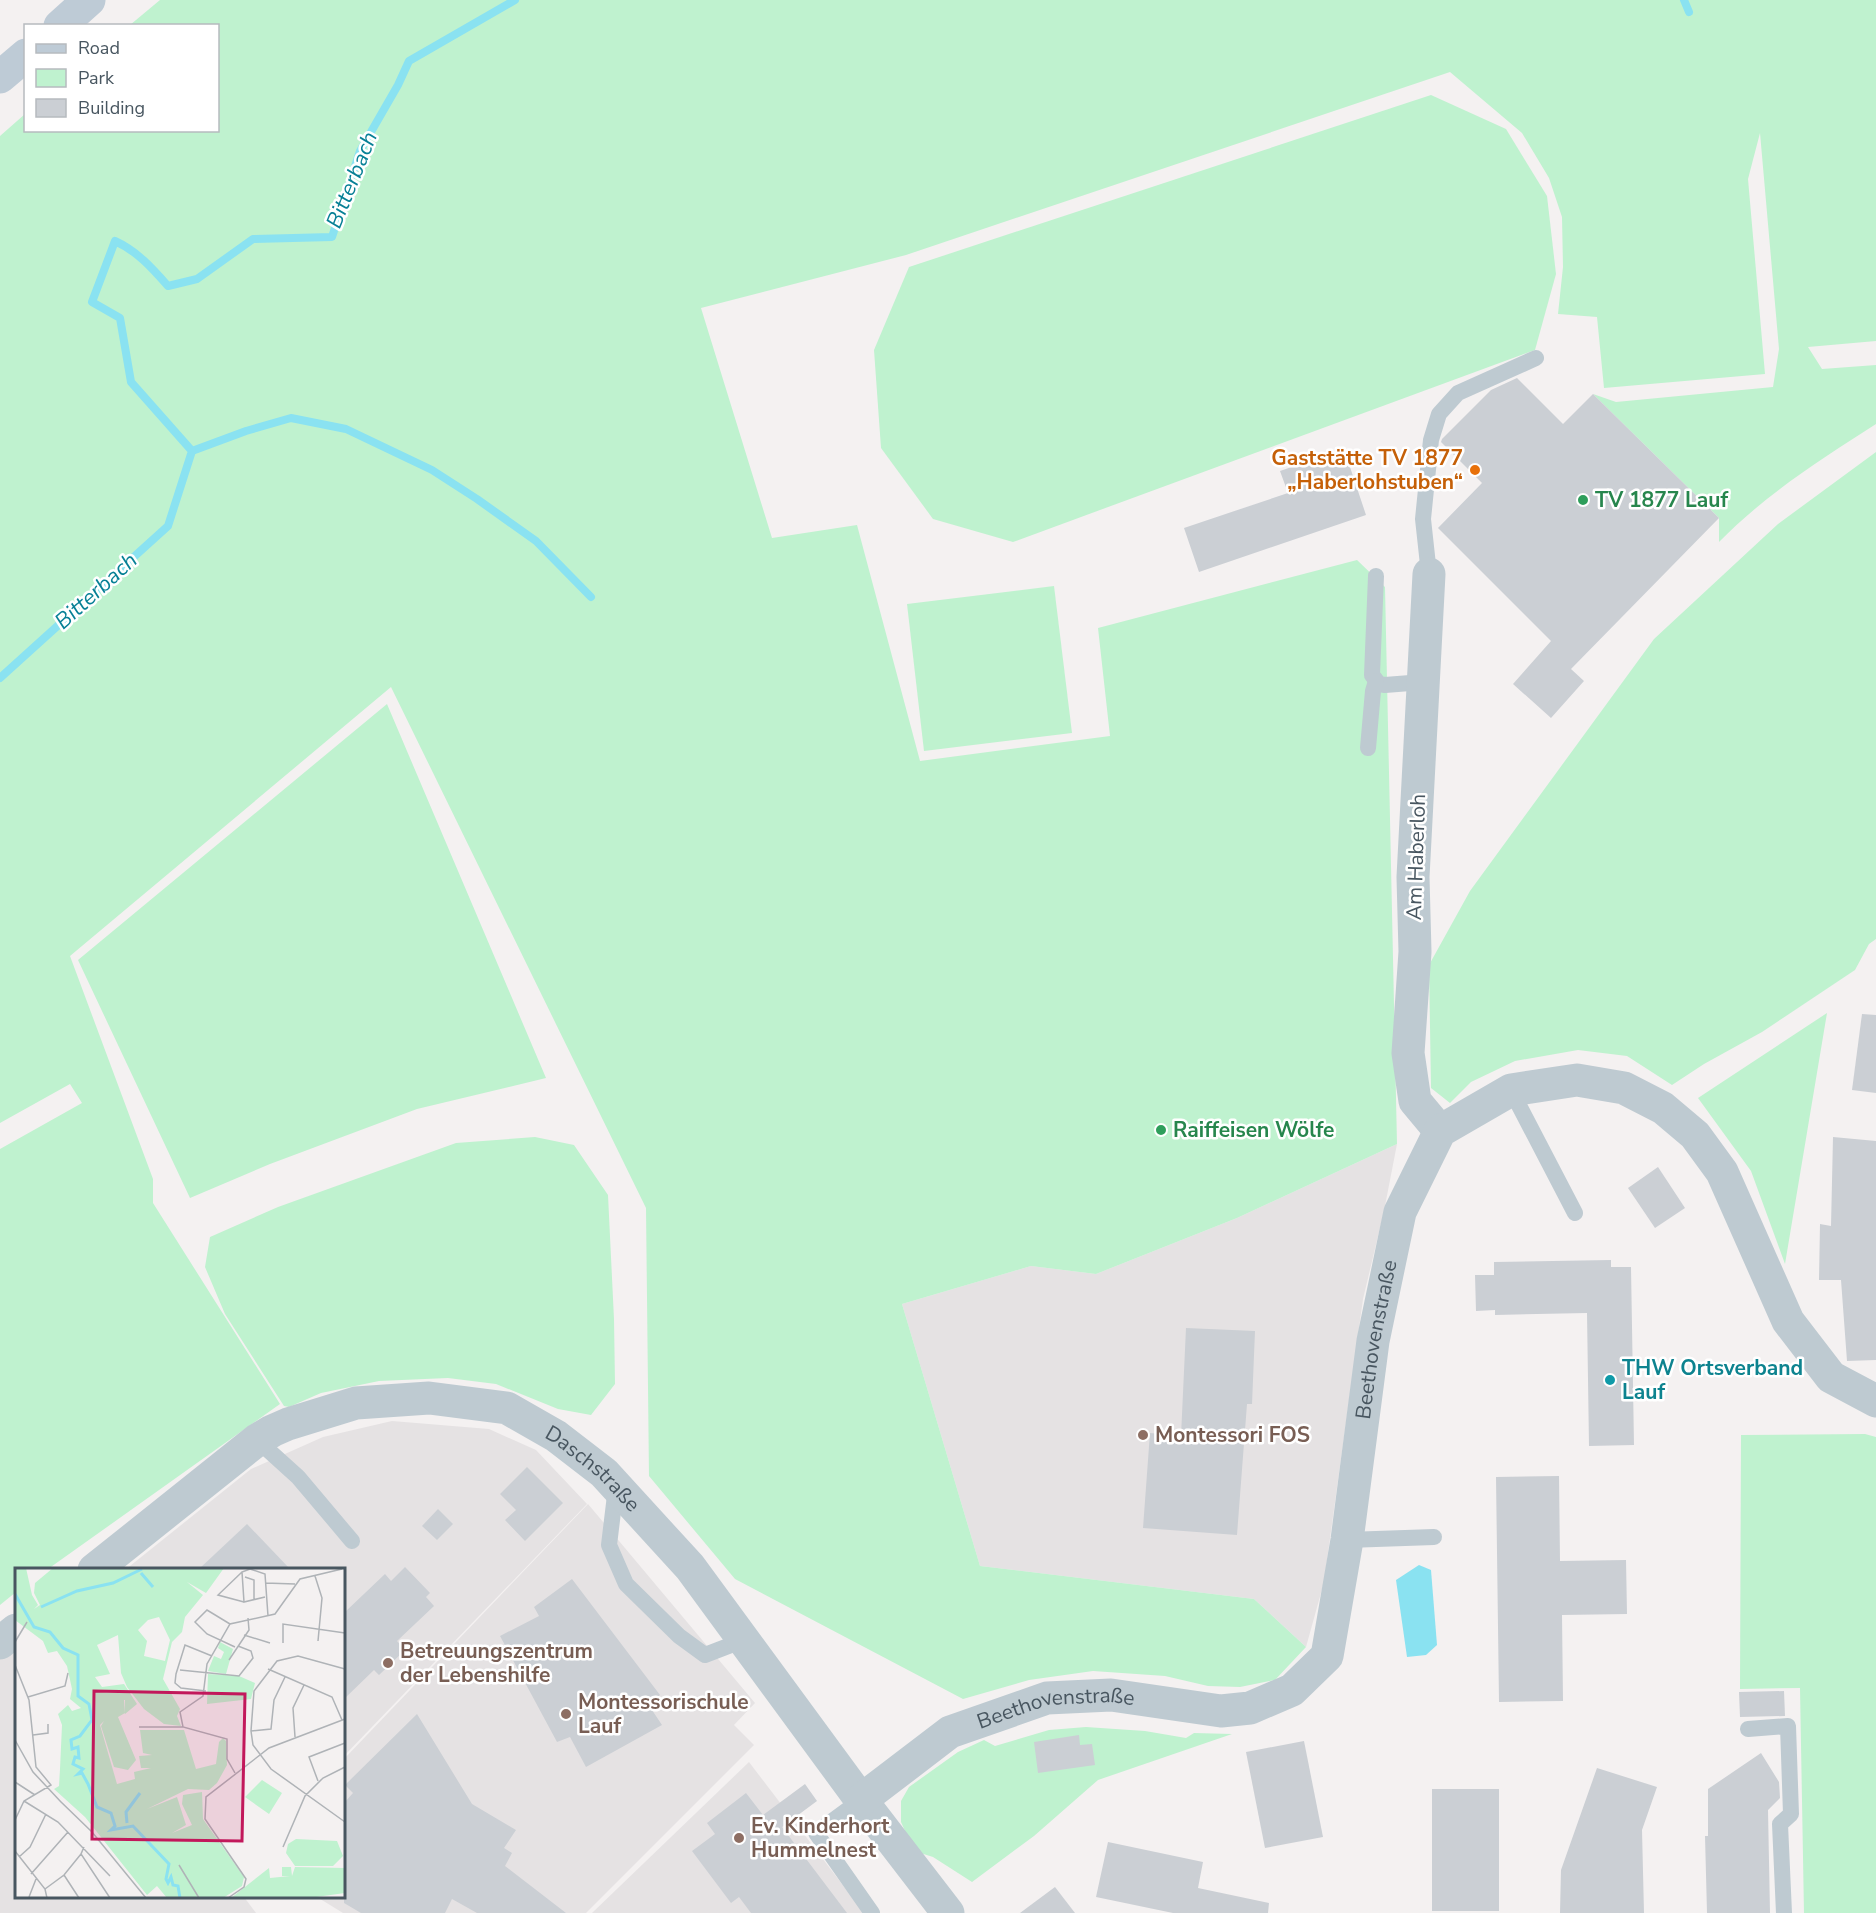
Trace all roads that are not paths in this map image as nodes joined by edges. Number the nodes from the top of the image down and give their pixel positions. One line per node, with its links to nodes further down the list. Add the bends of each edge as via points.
1 (89, 0): 2 (main road)
2 (62, 24)
3 (24, 57): 4 (main road)
4 (0, 77)
5 (1536, 358): 6 (lane, via 1458,393 1439,414 1431,440 1423,519)
6 (1428, 574): 9 (street, Am Haberloh)
7 (1376, 576): 8 (lane, via 1371,670)
8 (1376, 681): 9 (lane, via 1385,685); 10 (lane)
9 (1423, 682): 12 (street, Am Haberloh, via 1408,1053 1415,1101)
10 (1368, 748)
11 (1511, 1089): 12 (street); 13 (lane); 14 (street, via 1577,1080 1624,1088 1663,1108 1695,1135 1722,1172 1788,1321 1831,1377)
12 (1440, 1131): 18 (street, Beethovenstraße, via 1401,1212 1373,1341)
13 (1575, 1213)
14 (1876, 1401)
15 (257, 1440): 16 (street, Daschstraße, via 288,1424 356,1403 429,1398 507,1408 556,1436); 19 (lane, via 298,1477); 20 (street, Daschstraße)
16 (616, 1487): 21 (street, Daschstraße, via 690,1567); 21 (lane, via 609,1545 626,1584 705,1656)
17 (1434, 1537): 18 (lane)
18 (1347, 1540): 23 (street, Beethovenstraße, via 1327,1656 1292,1690 1250,1708 1221,1711 1111,1695 1047,1698 950,1732)
19 (352, 1541)
20 (95, 1568)
21 (744, 1640): 23 (street, Daschstraße)
22 (1748, 1729): 26 (lane, via 1788,1726 1791,1814 1780,1824)
23 (861, 1800): 24 (lane, via 816,1833); 25 (street, Daschstraße)
24 (872, 1913)
25 (947, 1913)
26 (1784, 1913)

